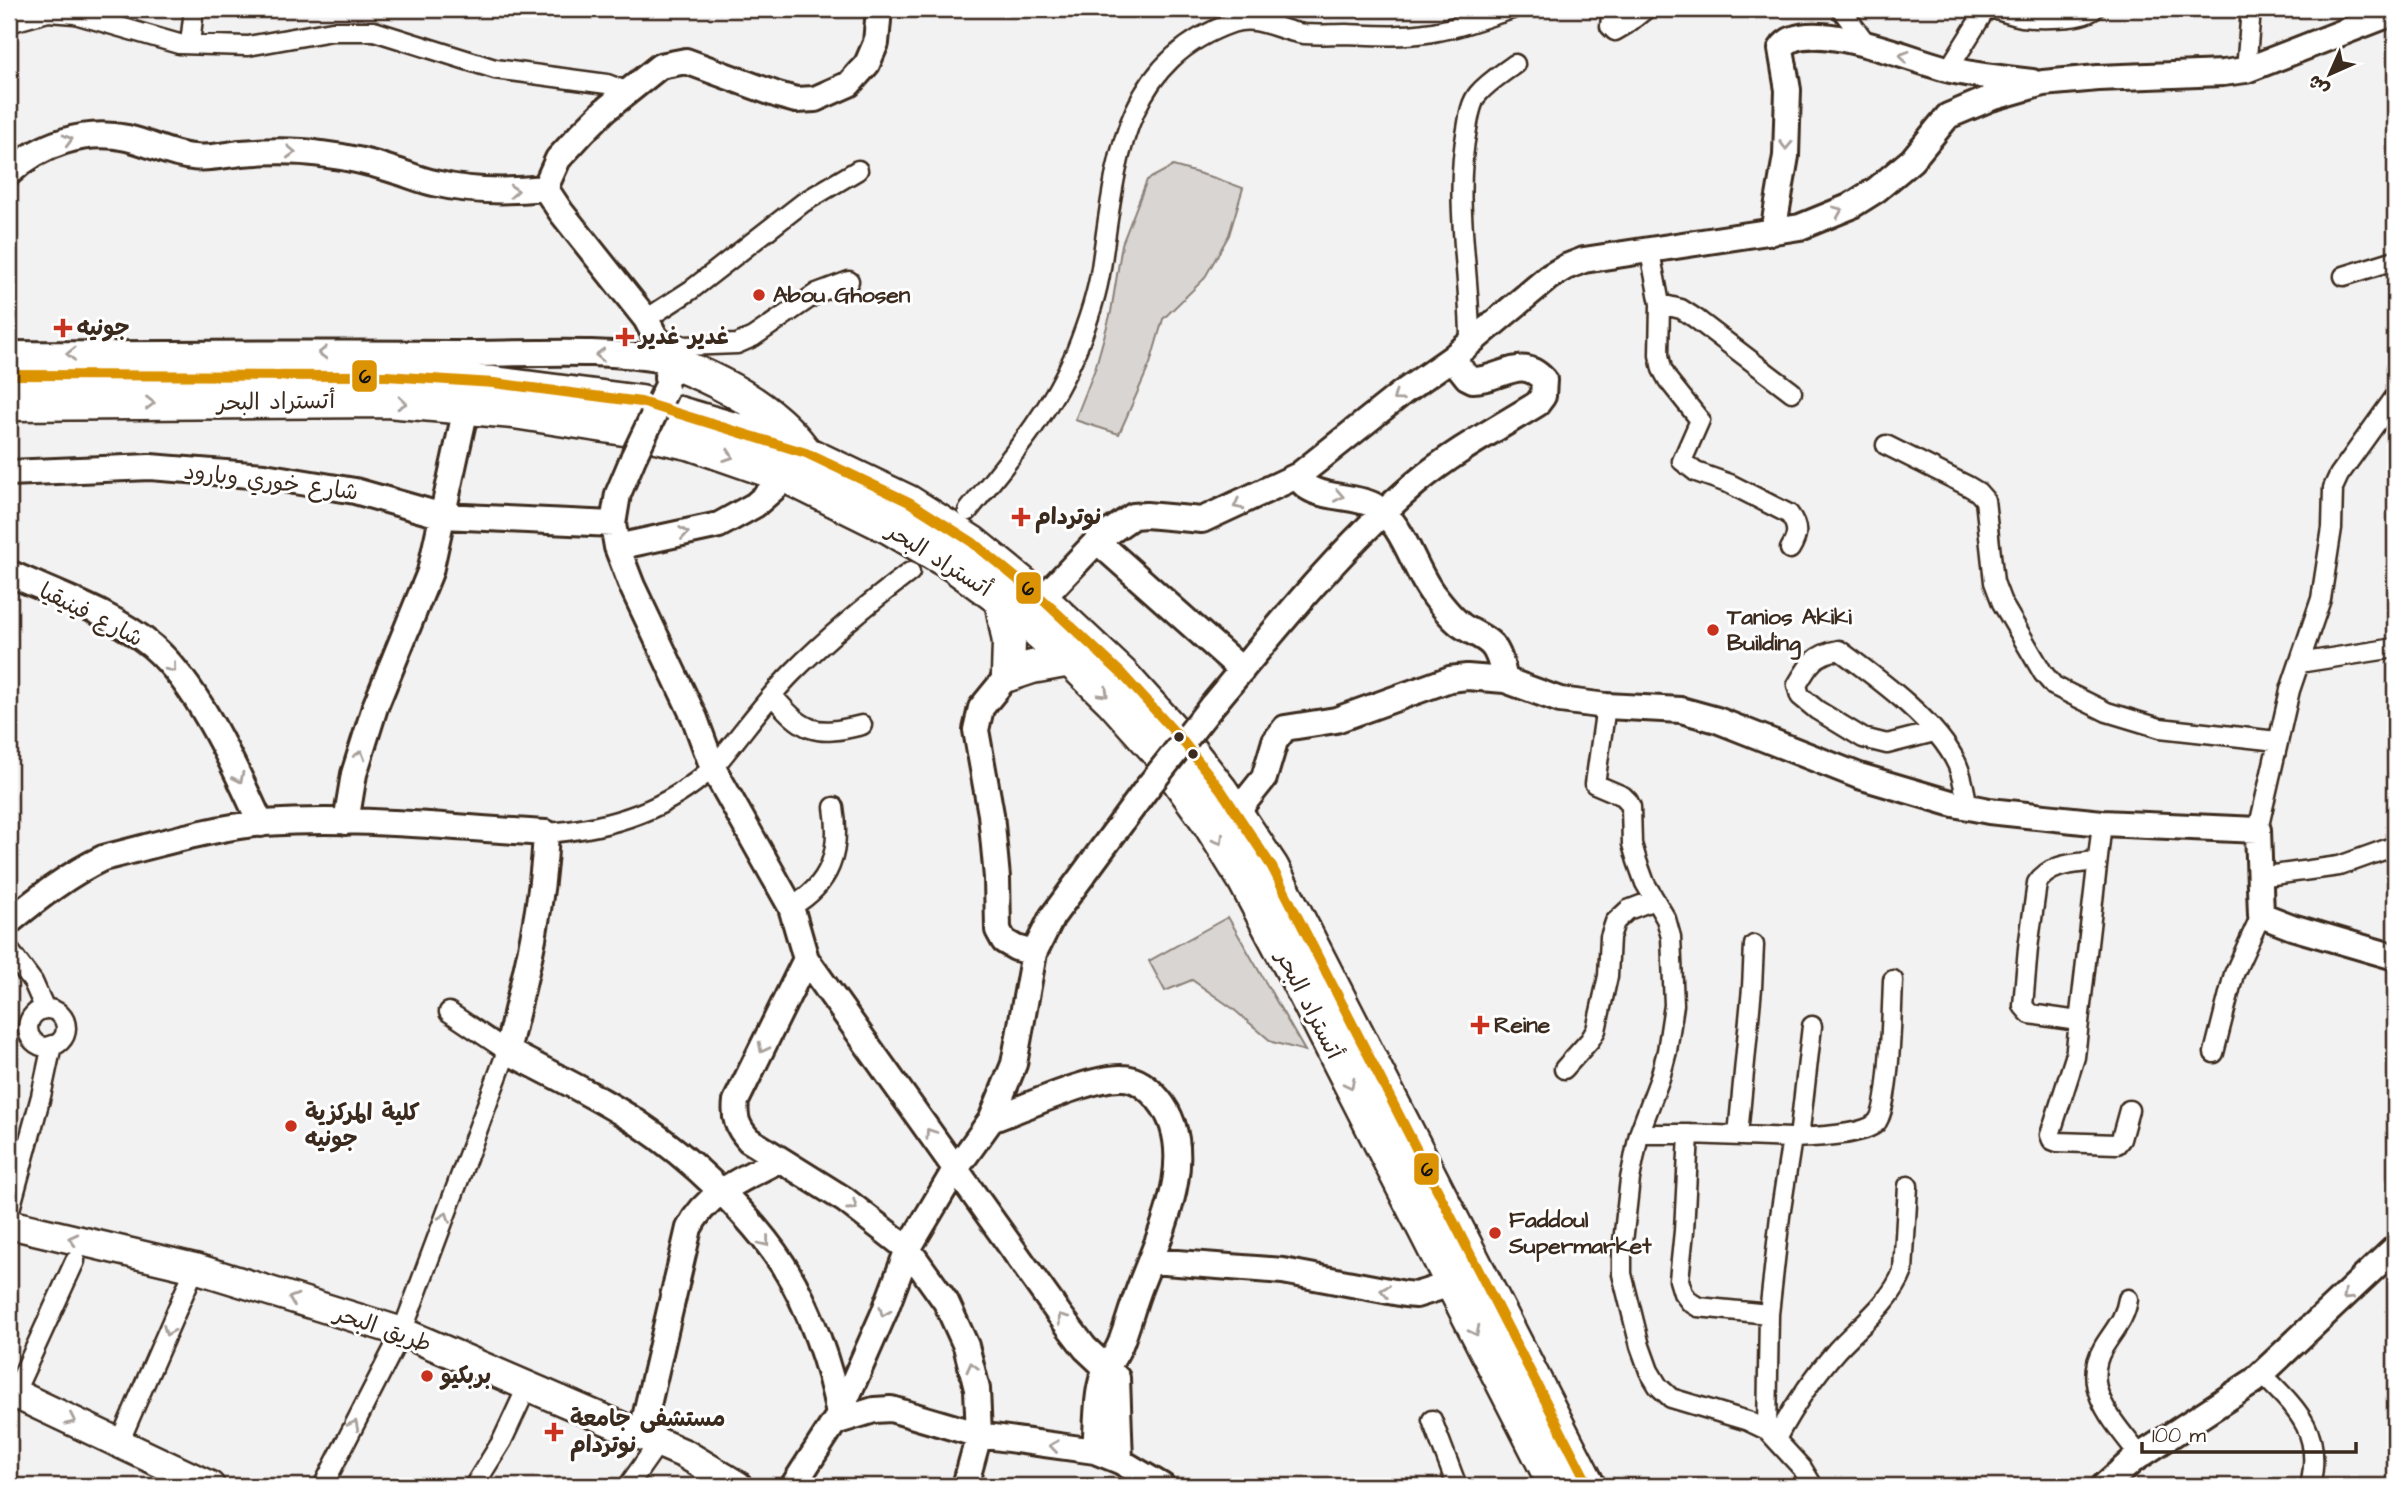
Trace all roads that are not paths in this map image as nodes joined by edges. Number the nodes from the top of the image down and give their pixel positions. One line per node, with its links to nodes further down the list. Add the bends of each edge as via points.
1 (194, 9): 14 (street)
2 (879, 9): 19 (street, via 876,43 867,64 849,84 815,99 778,95 686,61 660,66)
3 (1512, 9): 43 (street, via 1463,25 1395,35 1305,34 1260,21 1236,21 1216,29 1164,66 1145,88 1114,174 1100,271 1075,354 1046,411)
4 (1612, 9): 5 (street, via 1610,26 1615,31)
5 (1646, 9)
6 (1842, 9): 13 (street)
7 (1986, 9): 16 (street)
8 (1994, 9): 9 (street, via 2034,18 2081,16)
9 (2094, 9)
10 (2250, 9): 17 (street)
11 (2395, 12): 17 (street)
12 (9, 23): 14 (street, via 48,12 75,14)
13 (1866, 43): 16 (street, one-way to 13); 23 (street, one-way to 23, via 1809,36 1789,40 1781,49 1788,90 1786,156)
14 (190, 44): 19 (street, via 248,46 332,31 374,31 495,69)
15 (1516, 64): 29 (street, via 1476,96 1462,154 1460,215 1470,303)
16 (1948, 70): 18 (street)
17 (2246, 70): 18 (street)
18 (2043, 83): 23 (street, one-way to 18, via 1800,227 1877,190 1912,160 1942,121 1956,111)
19 (628, 92): 22 (street, via 558,159)
20 (858, 170): 30 (street, via 804,202 691,290)
21 (9, 173): 22 (street, one-way to 22, via 57,143 103,136 195,158 318,153 469,190)
22 (545, 188): 30 (street)
23 (1773, 232): 24 (street)
24 (1650, 252): 28 (street); 29 (street, via 1584,260 1566,267)
25 (2395, 260): 26 (street)
26 (2344, 276)
27 (849, 281): 30 (street, via 817,293 737,344)
28 (1660, 304): 35 (street, via 1695,318); 48 (street, via 1662,369 1700,420 1682,461 1696,472 1789,514 1797,531)
29 (1461, 350): 42 (street, one-way to 42); 44 (street, via 1467,377 1474,380 1522,367 1531,369 1545,380 1543,396 1454,454)
30 (659, 352): 32 (street, one-way to 32, via 644,356); 40 (highway, via 735,392 787,429); 46 (street, bridge, via 634,456 618,494)
31 (9, 354): 32 (street, one-way to 31)
32 (120, 354): 34 (highway)
33 (9, 375): 34 (highway, أتستراد البحر)
34 (256, 376): 40 (highway, أتستراد البحر, via 443,378 605,396 677,411)
35 (1792, 392)
36 (2395, 397): 55 (street, via 2333,488 2321,599)
37 (9, 404): 38 (highway, أتستراد البحر, one-way to 38, via 301,400)
38 (466, 408): 40 (highway, أتستراد البحر, one-way to 40, via 664,436 725,454); 45 (street)
39 (1886, 445): 63 (street, via 1968,486 1985,500 1994,582 2002,603 2054,686 2107,712 2160,728)
40 (796, 465): 46 (street, شارع خوري وبارود, one-way to 40, via 719,525 755,505); 51 (highway, أتستراد البحر, via 909,502 972,541); 52 (highway, أتستراد البحر)
41 (9, 473): 45 (street, شارع خوري وبارود, via 150,467 264,476 355,491)
42 (1299, 475): 44 (street, one-way to 44, via 1309,490 1364,501); 47 (street, one-way to 47, via 1212,517 1194,521 1133,516)
43 (968, 511)
44 (1384, 513): 56 (street); 58 (street, via 1431,591 1459,623 1491,643)
45 (443, 516): 46 (street, شارع خوري وبارود); 68 (street, one-way to 45, via 354,774 375,707 430,572)
46 (615, 535): 64 (street, via 632,586)
47 (1097, 541): 51 (street); 56 (street)
48 (1790, 549)
49 (910, 572): 59 (street, via 848,619)
50 (9, 573): 70 (street, شارع فينيقيا, one-way to 70, via 100,614 150,645 180,677 216,732)
51 (1042, 599): 67 (highway, أتستراد البحر, via 1148,701)
52 (1001, 600): 54 (highway, أتستراد البحر); 57 (highway, via 1009,642)
53 (2395, 648): 55 (street)
54 (1070, 660): 57 (highway); 113 (highway, أتستراد البحر, one-way to 113, via 1156,750 1209,822 1296,978)
55 (2299, 663): 63 (street)
56 (1242, 670): 82 (street, bridge, via 1052,917)
57 (1007, 675): 82 (street, via 981,708 976,730 991,814 998,930 1004,941)
58 (1505, 680): 60 (street, via 1560,700); 67 (street, via 1450,679 1336,720 1285,728 1275,741 1264,778)
59 (772, 695): 61 (street, via 806,728 823,732); 64 (street)
60 (1606, 706): 66 (street, via 1672,709 1717,720 1859,776); 76 (street, via 1595,784 1628,801 1632,844)
61 (862, 725)
62 (1934, 732): 62 (street, via 1892,691 1839,650 1824,653 1809,665 1797,685 1808,703 1863,738 1887,744); 66 (street, via 1957,765)
63 (2277, 741): 71 (street)
64 (713, 768): 72 (street, via 669,799 622,821); 77 (street)
65 (834, 807): 77 (street, via 835,842 826,874 809,897)
66 (1968, 807): 69 (street)
67 (1237, 813): 140 (highway, أتستراد البحر, via 1272,866)
68 (346, 822): 70 (street); 72 (street)
69 (2102, 823): 71 (street); 74 (street)
70 (261, 824): 79 (street, via 205,832 103,858 77,871)
71 (2258, 830): 75 (street)
72 (546, 833): 93 (street, via 539,915)
73 (2395, 846): 75 (street, via 2339,866)
74 (2096, 861): 90 (street); 90 (street, via 2058,867 2042,875 2028,948 2026,1011)
75 (2259, 877): 78 (street)
76 (1654, 900): 95 (street, via 1628,910 1615,922 1596,1030); 98 (street, via 1671,937 1674,1005 1660,1077)
77 (791, 907): 84 (street)
78 (2261, 915): 83 (street); 94 (street, via 2234,974)
79 (9, 922)
80 (1754, 945): 100 (street)
81 (9, 950): 88 (street, via 33,982)
82 (1034, 953): 97 (street, via 1014,1063)
83 (2395, 957)
84 (806, 959): 86 (street); 87 (street)
85 (1894, 980): 101 (street, via 1885,1101 1877,1123 1866,1129)
86 (821, 981): 87 (street); 103 (street, one-way to 86)
87 (794, 987): 102 (street, one-way to 102, via 736,1101 734,1117 749,1140)
88 (45, 1009): 92 (street, via 60,1014 65,1026 62,1038); 92 (street, via 31,1017 28,1030 34,1041)
89 (449, 1012): 93 (street)
90 (2078, 1021): 96 (street, via 2075,1057 2052,1140 2118,1144)
91 (1812, 1026): 101 (street)
92 (52, 1045): 106 (street)
93 (507, 1051): 105 (street, via 636,1122); 116 (street, one-way to 93)
94 (2214, 1053)
95 (1564, 1069)
96 (2129, 1111)
97 (991, 1120): 103 (street); 111 (street, via 1102,1081 1136,1080 1152,1092 1168,1111 1178,1157)
98 (1639, 1134): 99 (street); 124 (street, via 1622,1275 1649,1371 1671,1398 1748,1422)
99 (1689, 1134): 100 (street); 115 (street, via 1679,1280 1683,1293 1698,1307)
100 (1738, 1135): 101 (street)
101 (1796, 1138): 115 (street, via 1780,1216)
102 (779, 1160): 105 (street); 109 (street, one-way to 109, via 855,1207)
103 (955, 1170): 109 (street); 117 (street, one-way to 103, via 1073,1334)
104 (1909, 1186): 124 (street, via 1899,1282 1811,1381)
105 (720, 1192): 121 (street, one-way to 121, via 764,1240 789,1276 834,1385); 125 (street, via 695,1215 683,1244)
106 (9, 1213)
107 (9, 1224): 112 (main road, طريق البحر, one-way to 107)
108 (2395, 1248): 118 (street, one-way to 118)
109 (908, 1249): 121 (street, one-way to 121); 123 (street, one-way to 109, via 977,1389 966,1346 946,1302)
110 (75, 1261): 120 (street)
111 (1151, 1261): 113 (street, one-way to 111, via 1416,1295 1283,1271); 117 (street)
112 (195, 1268): 116 (main road, طريق البحر, one-way to 112); 126 (street, one-way to 126)
113 (1451, 1284): 139 (highway, أتستراد البحر, one-way to 139)
114 (2128, 1299): 128 (street, via 2124,1317 2099,1357 2095,1383 2103,1406)
115 (1769, 1314): 124 (street)
116 (402, 1332): 119 (main road, طريق البحر); 131 (street, one-way to 116)
117 (1108, 1368): 127 (street, via 1102,1379); 129 (street, via 1118,1383)
118 (2262, 1374): 128 (street); 143 (street, via 2288,1399 2309,1434 2315,1454)
119 (528, 1385): 125 (main road, طريق البحر); 132 (street)
120 (11, 1392): 126 (main road, one-way to 126)
121 (837, 1418): 123 (street, via 891,1409); 135 (street)
122 (1432, 1420): 138 (street)
123 (979, 1435): 127 (street, one-way to 123); 136 (street)
124 (1771, 1435): 141 (street)
125 (650, 1439): 133 (street); 134 (main road, طريق البحر)
126 (119, 1443): 130 (main road)
127 (1095, 1451): 129 (street)
128 (2140, 1456): 142 (street)
129 (1120, 1461): 137 (street)
130 (210, 1486)
131 (323, 1486)
132 (474, 1486)
133 (628, 1486)
134 (738, 1486)
135 (793, 1486)
136 (965, 1486)
137 (1163, 1486)
138 (1457, 1486)
139 (1555, 1486)
140 (1589, 1486)
141 (1813, 1486)
142 (2104, 1486)
143 (2310, 1486)

